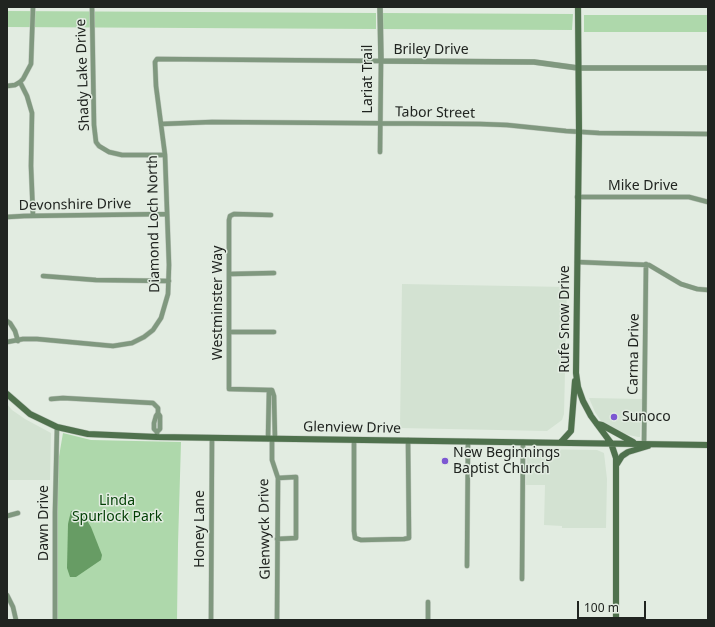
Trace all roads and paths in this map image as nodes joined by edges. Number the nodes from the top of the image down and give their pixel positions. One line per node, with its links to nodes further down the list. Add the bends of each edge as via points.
1 (33, 7): 9 (street, via 31,64)
2 (92, 7): 16 (street, Shady Lake Drive, via 96,142 103,149 122,155)
3 (380, 7): 5 (street, Lariat Trail)
4 (578, 7): 7 (main road, Rufe Snow Drive)
5 (380, 61): 6 (street, Briley Drive, via 156,59); 7 (street, Briley Drive, via 534,62); 11 (street, Lariat Trail)
6 (155, 62): 12 (street, Diamond Loch North, via 157,98)
7 (578, 68): 8 (street, Briley Drive); 13 (main road, Rufe Snow Drive)
8 (708, 68)
9 (20, 82): 10 (street); 21 (street, via 32,113)
10 (7, 86)
11 (380, 123): 12 (street, Tabor Street); 13 (street, Tabor Street, via 507,125); 15 (street, Lariat Trail)
12 (162, 124): 16 (street, Diamond Loch North)
13 (579, 132): 14 (street, Tabor Street); 17 (main road, Rufe Snow Drive)
14 (708, 134)
15 (380, 152)
16 (165, 155): 19 (street, Diamond Loch North)
17 (577, 197): 18 (street, Mike Drive, via 689,197); 23 (main road, Rufe Snow Drive)
18 (708, 202)
19 (167, 214): 21 (street, Devonshire Drive); 28 (street, Diamond Loch North)
20 (271, 215): 26 (street, Westminster Way, via 230,216)
21 (33, 216): 22 (street, Devonshire Drive)
22 (7, 217)
23 (577, 262): 24 (street); 35 (main road, Rufe Snow Drive)
24 (646, 264): 29 (street, via 680,284); 51 (street, Carma Drive)
25 (274, 273): 26 (street)
26 (230, 274): 31 (street, Westminster Way)
27 (43, 276): 28 (street)
28 (169, 281): 33 (street, Diamond Loch North, via 165,308 159,322 144,337 132,343 113,346 37,339)
29 (708, 290)
30 (7, 321): 33 (street)
31 (230, 332): 32 (street); 36 (street, Westminster Way, via 229,389)
32 (274, 332)
33 (18, 340): 34 (street, Diamond Loch North)
34 (8, 343)
35 (576, 373): 39 (main road, Rufe Snow Drive, via 583,401); 48 (main road, via 571,431)
36 (269, 390): 43 (street, Glenwyck Drive)
37 (7, 394): 40 (main road, Glenview Drive, via 30,414)
38 (51, 399): 41 (street, via 153,403 158,408 154,423)
39 (597, 424): 49 (main road, Rufe Snow Drive); 50 (main road)
40 (57, 427): 41 (main road, Glenview Drive, via 88,434); 64 (street, Dawn Drive)
41 (157, 434): 42 (main road, Glenview Drive)
42 (212, 438): 43 (main road, Glenview Drive); 65 (street, Honey Lane)
43 (272, 439): 44 (main road, Glenview Drive); 55 (street, Glenwyck Drive, via 272,460)
44 (354, 440): 45 (main road, Glenview Drive); 45 (street, via 354,531 355,538 361,540 409,538)
45 (408, 440): 46 (main road, Glenview Drive)
46 (468, 441): 47 (main road, Glenview Drive); 59 (street)
47 (523, 442): 48 (main road, Glenview Drive); 60 (street)
48 (561, 442): 49 (main road, Glenview Drive)
49 (611, 443): 50 (main road, Glenview Drive); 54 (main road, Rufe Snow Drive)
50 (636, 444): 51 (main road, Glenview Drive)
51 (644, 444): 52 (main road, Glenview Drive)
52 (657, 444): 53 (main road, Glenview Drive); 54 (main road, via 628,452)
53 (708, 445)
54 (616, 464): 68 (main road, Rufe Snow Drive)
55 (278, 478): 58 (street, Glenwyck Drive); 58 (street, via 296,477 296,538)
56 (18, 513): 57 (street)
57 (7, 516)
58 (277, 539): 66 (street, Glenwyck Drive)
59 (467, 566)
60 (522, 579)
61 (7, 595): 63 (street)
62 (428, 602): 67 (street)
63 (16, 620)
64 (55, 620)
65 (211, 620)
66 (277, 620)
67 (428, 620)
68 (616, 620)

